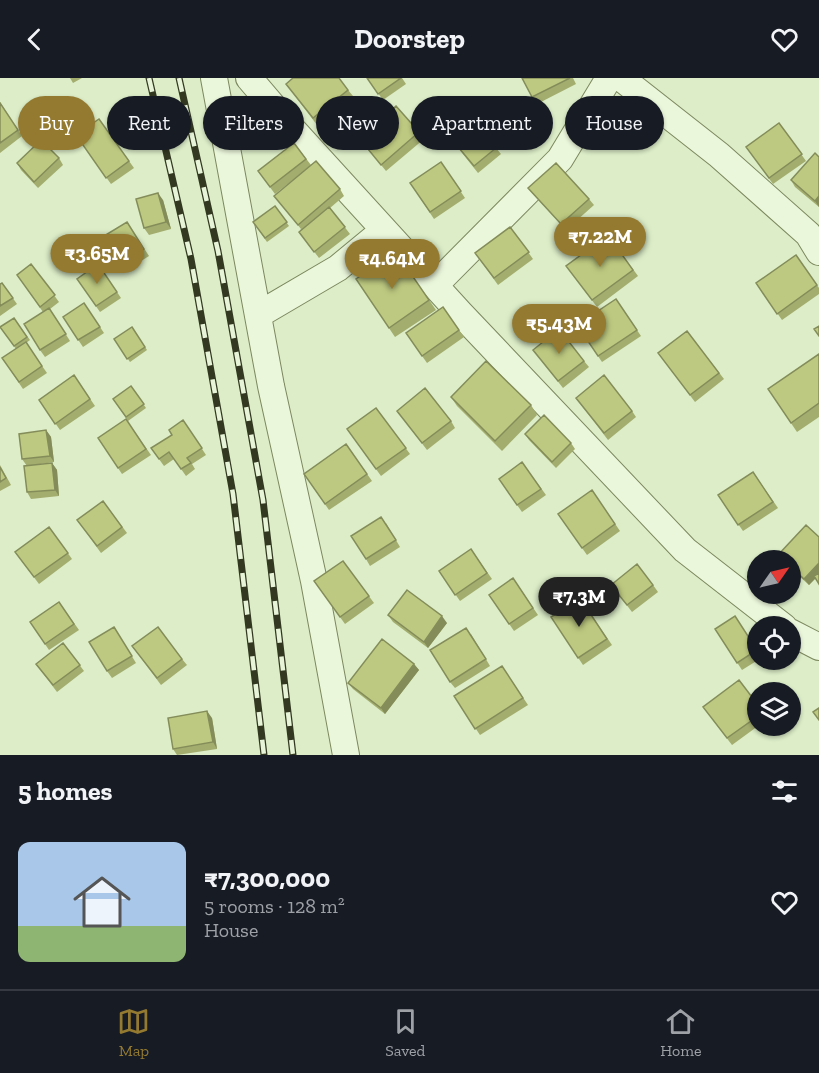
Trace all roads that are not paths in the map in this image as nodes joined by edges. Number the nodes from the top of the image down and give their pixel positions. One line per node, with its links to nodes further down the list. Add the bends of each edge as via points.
1 (214, 78): 8 (street)
2 (249, 78): 5 (street)
3 (609, 78): 7 (street, via 560,159)
4 (621, 78): 6 (street, via 728,163 808,234)
5 (384, 230): 7 (street); 8 (street, via 338,268)
6 (819, 252)
7 (435, 285): 9 (street, via 685,550)
8 (258, 315): 12 (street)
9 (770, 616)
10 (801, 638): 11 (street)
11 (819, 647)
12 (346, 755)

